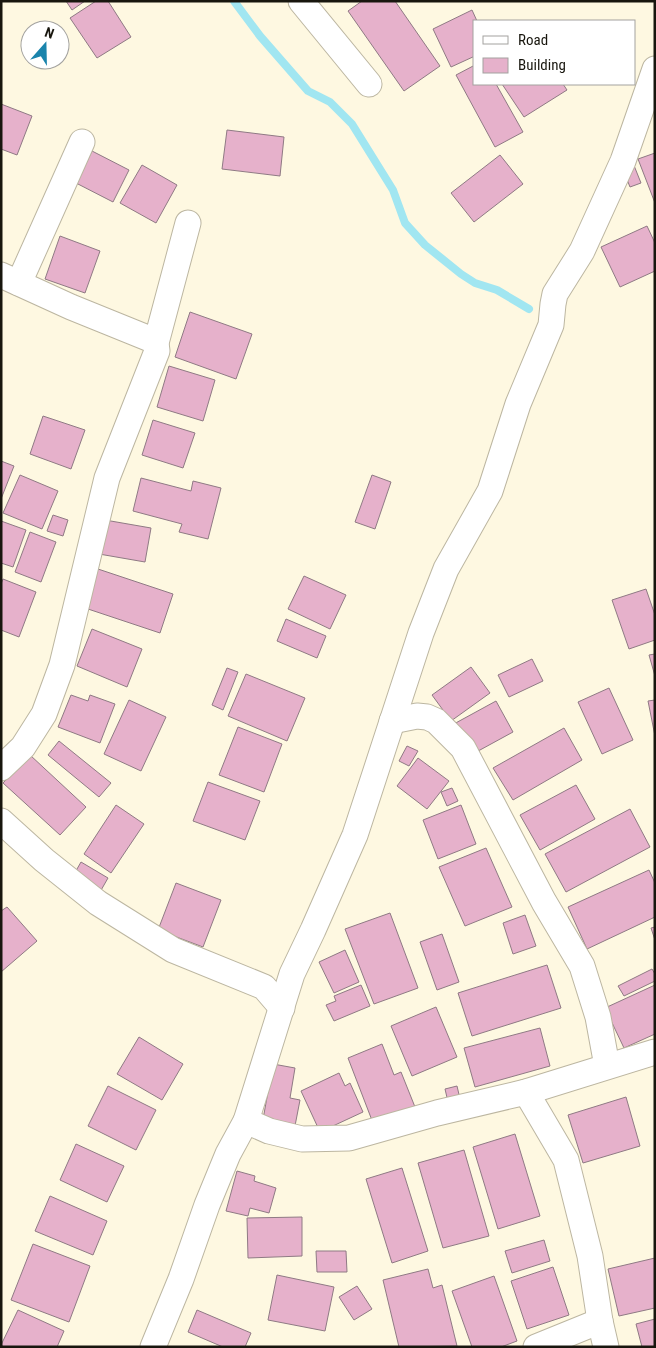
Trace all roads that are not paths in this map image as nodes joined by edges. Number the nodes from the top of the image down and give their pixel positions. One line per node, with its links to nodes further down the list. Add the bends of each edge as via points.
1 (302, 1): 3 (street)
2 (655, 69): 8 (street, via 623,161 582,251 555,294 551,325 518,404 490,491 446,569)
3 (369, 84)
4 (82, 142): 6 (street)
5 (188, 223): 7 (street)
6 (10, 278): 7 (street)
7 (156, 343): 9 (street, via 157,351 107,478 62,665 53,690 44,714 23,747)
8 (392, 720): 11 (street, via 355,835); 15 (street, via 427,717 436,721 463,748 544,902 582,966 598,1017)
9 (1, 768)
10 (1, 821): 12 (street, via 98,903 172,950)
11 (292, 974): 12 (street); 13 (street)
12 (264, 987): 13 (street)
13 (282, 1008): 17 (street)
14 (655, 1052): 15 (street)
15 (607, 1066): 16 (street)
16 (526, 1092): 17 (street, via 349,1138 302,1139); 18 (street, via 566,1160 590,1256)
17 (246, 1121): 19 (street, via 214,1188)
18 (600, 1320): 20 (street); 21 (street)
19 (153, 1347)
20 (536, 1347)
21 (606, 1347)

